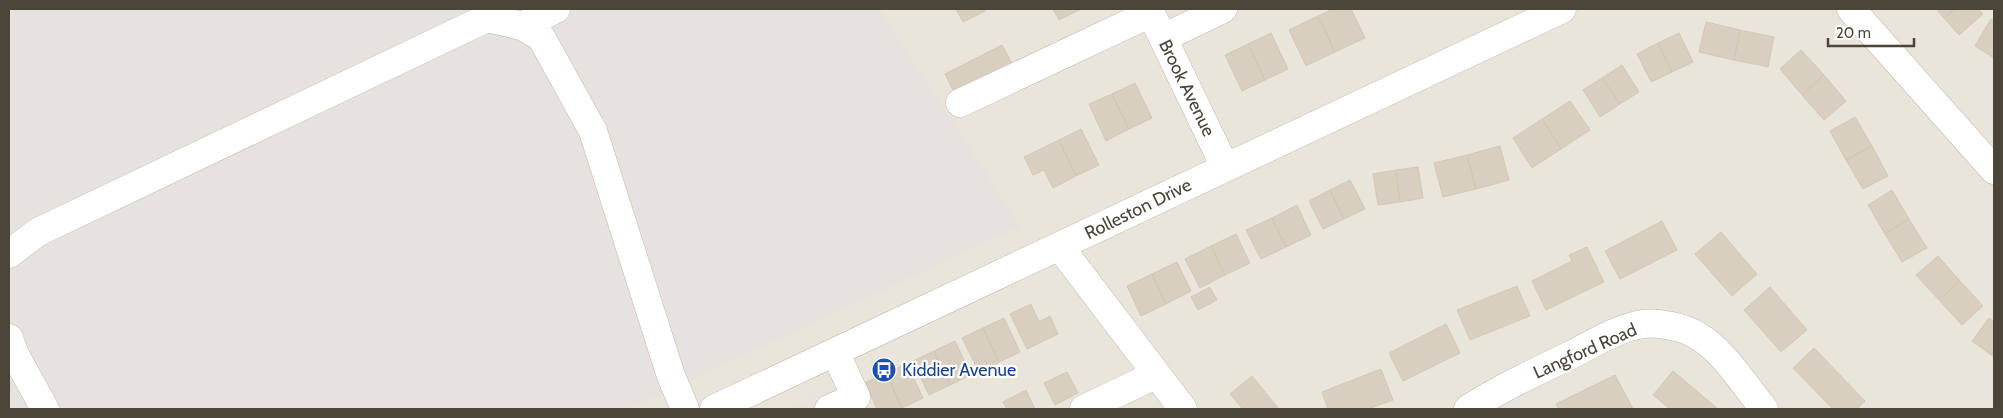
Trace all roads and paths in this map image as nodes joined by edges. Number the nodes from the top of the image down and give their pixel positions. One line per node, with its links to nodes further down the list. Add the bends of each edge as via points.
1 (556, 9): 6 (street)
2 (1224, 9): 7 (street)
3 (1562, 9): 9 (street, Rolleston Drive)
4 (1851, 9): 10 (street)
5 (1150, 11): 7 (street, Brook Avenue); 8 (street)
6 (522, 26): 12 (street, via 487,18 38,232); 17 (street, via 541,37 593,132 671,376)
7 (1163, 38): 9 (street, Brook Avenue)
8 (960, 104)
9 (1225, 167): 11 (street, Rolleston Drive)
10 (1994, 170)
11 (1060, 247): 14 (street, Rolleston Drive); 15 (street)
12 (9, 254)
13 (9, 338): 16 (street)
14 (835, 352): 18 (street, Rolleston Drive); 19 (street, via 856,397)
15 (1155, 375): 20 (street); 21 (street)
16 (45, 409)
17 (685, 409)
18 (714, 409)
19 (830, 409)
20 (1084, 409)
21 (1183, 409)
22 (1468, 409): 23 (street, Langford Road, via 1626,328 1660,324 1697,335 1717,352)
23 (1764, 409)

